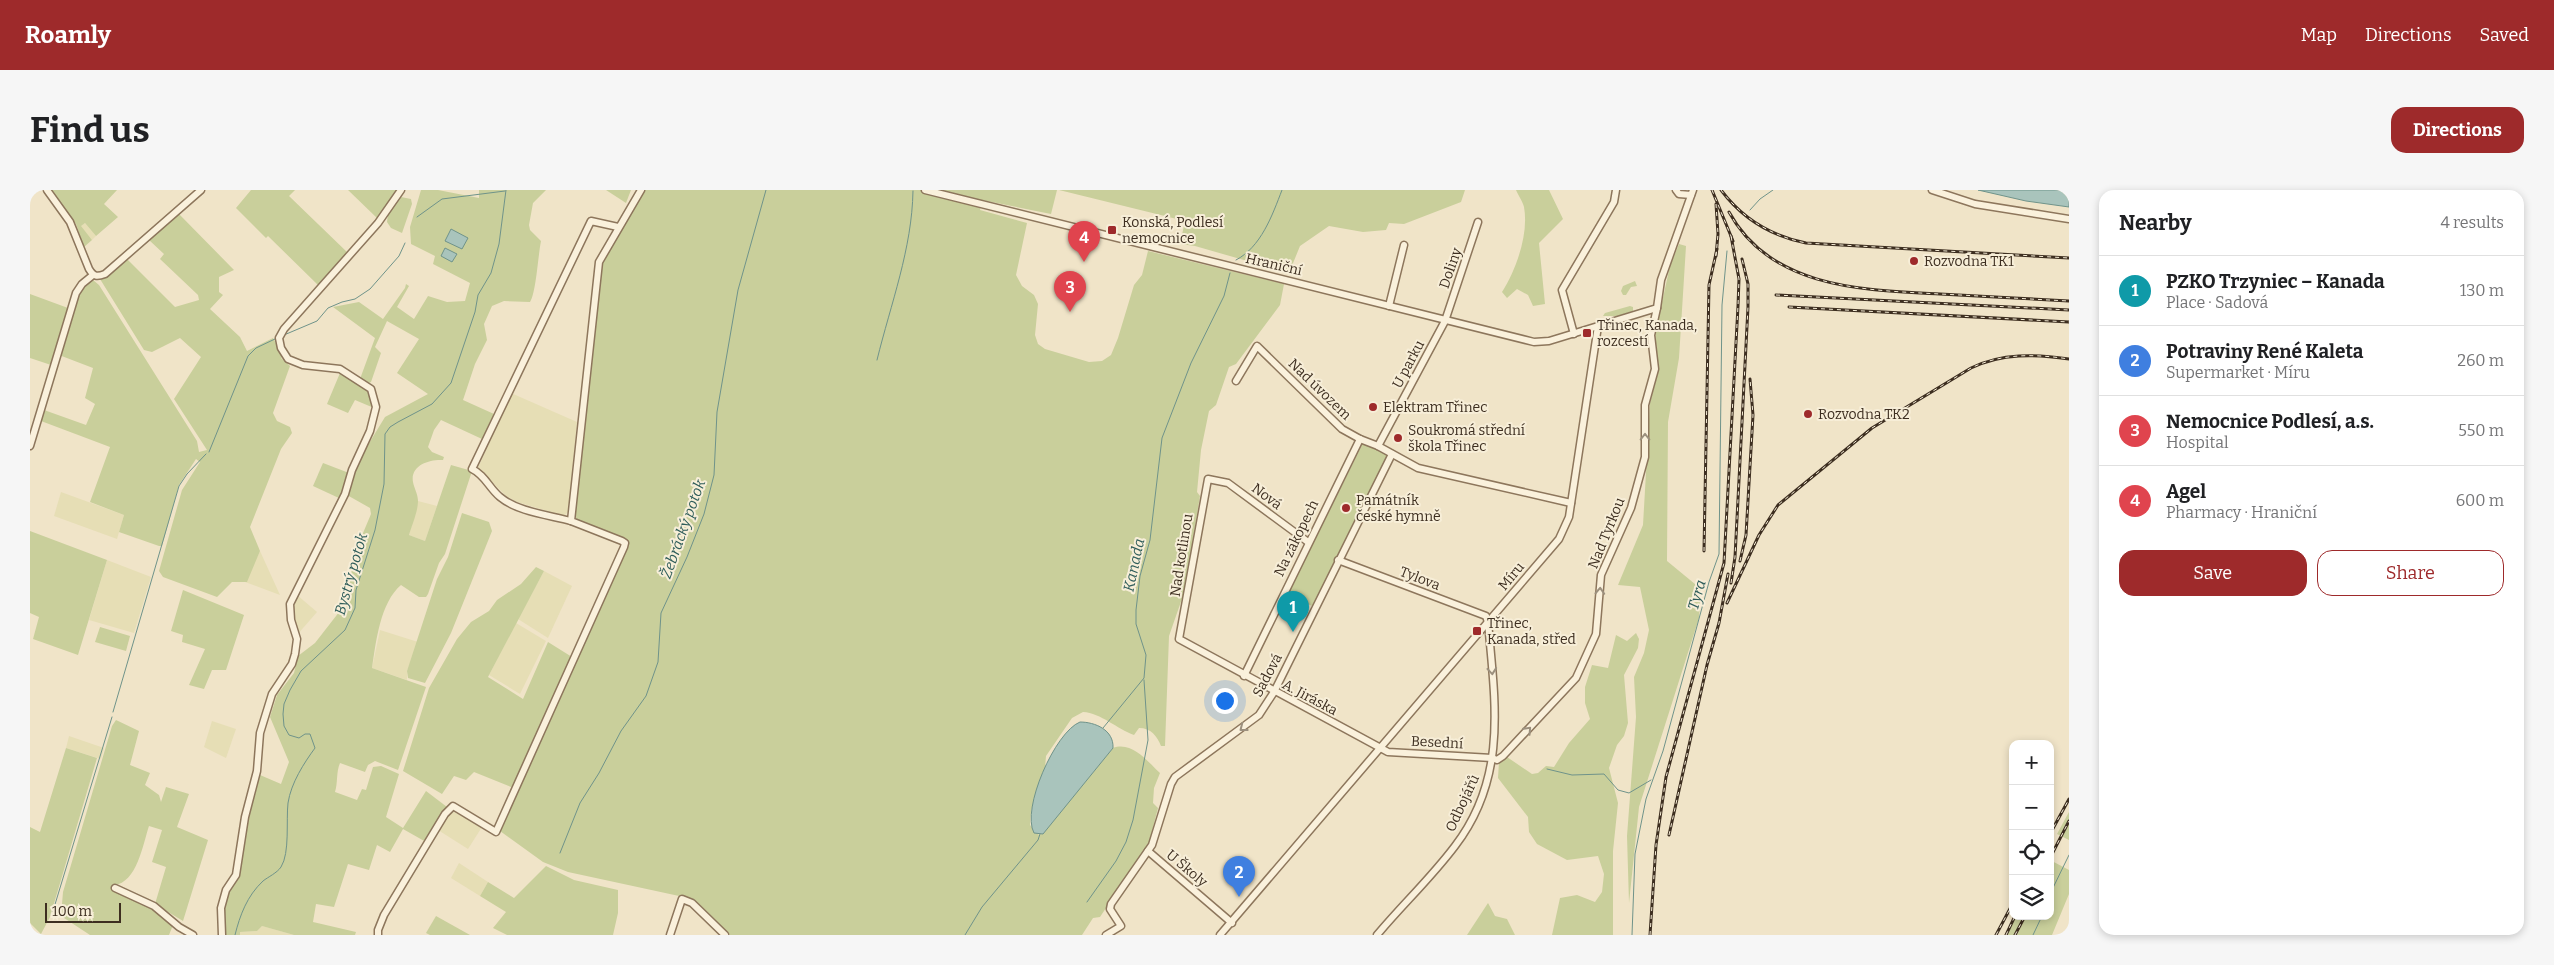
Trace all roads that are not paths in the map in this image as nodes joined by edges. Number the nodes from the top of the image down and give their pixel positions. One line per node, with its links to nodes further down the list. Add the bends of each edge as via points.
1 (47, 190): 15 (street, via 70,222)
2 (201, 190): 15 (street, via 105,274)
3 (401, 190): 42 (street, via 378,223 279,338 288,359 303,365 340,369 371,389 376,407 345,494 290,604 295,654 272,694 260,733 257,771 236,875 226,890 221,908)
4 (641, 190): 13 (street)
5 (926, 190): 9 (street, Hraniční)
6 (1616, 190): 20 (street, via 1614,202 1562,290)
7 (1676, 190): 10 (street, via 1679,194)
8 (1932, 190): 11 (street, via 1975,204)
9 (936, 192): 16 (street, Hraniční)
10 (1692, 192): 17 (street, via 1661,280)
11 (2069, 219)
12 (1478, 222): 18 (street, Doliny)
13 (618, 227): 28 (street, via 599,262); 28 (street, via 592,221 472,468 499,496 513,505)
14 (1404, 245): 16 (street)
15 (93, 275): 23 (street, via 76,293)
16 (1389, 306): 18 (street, Hraniční)
17 (1657, 308): 19 (street); 36 (street, Nad Tyrkou, one-way to 17, via 1497,760 1503,756 1576,678 1596,634 1601,575 1631,508 1645,457 1645,405 1655,369 1651,335)
18 (1445, 320): 20 (street, Hraniční, via 1534,342); 24 (street, U parku)
19 (1598, 326): 20 (street, Hraniční); 27 (street, Míru)
20 (1574, 334)
21 (1236, 380): 22 (street, Nad úvozem, via 1257,346 1342,429)
22 (1360, 440): 24 (street, Nad úvozem); 29 (street, Na zákopech)
23 (30, 446)
24 (1378, 446): 25 (street, Nad úvozem)
25 (1392, 454): 27 (street, Nad úvozem, via 1418,468); 30 (street, Sadová)
26 (1208, 479): 29 (street, Nová, via 1228,483); 32 (street, Nad kotlinou)
27 (1571, 503): 31 (street, Míru, via 1559,539)
28 (571, 522): 43 (street, via 625,543 496,832 453,806 384,915)
29 (1308, 542): 33 (street, Na zákopech)
30 (1338, 560): 31 (street, Tylova, via 1486,616); 34 (street, Sadová)
31 (1488, 622): 35 (street, Míru); 36 (street, Odbojářů, one-way to 36, via 1497,724)
32 (1179, 636): 33 (street, A. Jiráska, via 1184,643)
33 (1244, 676): 34 (street, A. Jiráska)
34 (1274, 692): 35 (street, A. Jiráska); 37 (street, Sadová, one-way to 37, via 1259,715 1175,777)
35 (1381, 748): 36 (street, Besední, via 1388,752); 39 (street, Míru)
36 (1492, 758): 48 (street, Odbojářů, via 1472,819 1456,845)
37 (1148, 852): 39 (street, U Školy); 40 (street, Sadová, via 1111,904 1110,908 1121,926)
38 (115, 888): 41 (street, via 154,906)
39 (1232, 923): 47 (street, Míru)
40 (1118, 932): 46 (street)
41 (193, 935)
42 (222, 935)
43 (378, 935)
44 (670, 935): 45 (street, via 682,899 692,903)
45 (725, 935)
46 (1106, 935)
47 (1220, 935)
48 (1377, 935)

